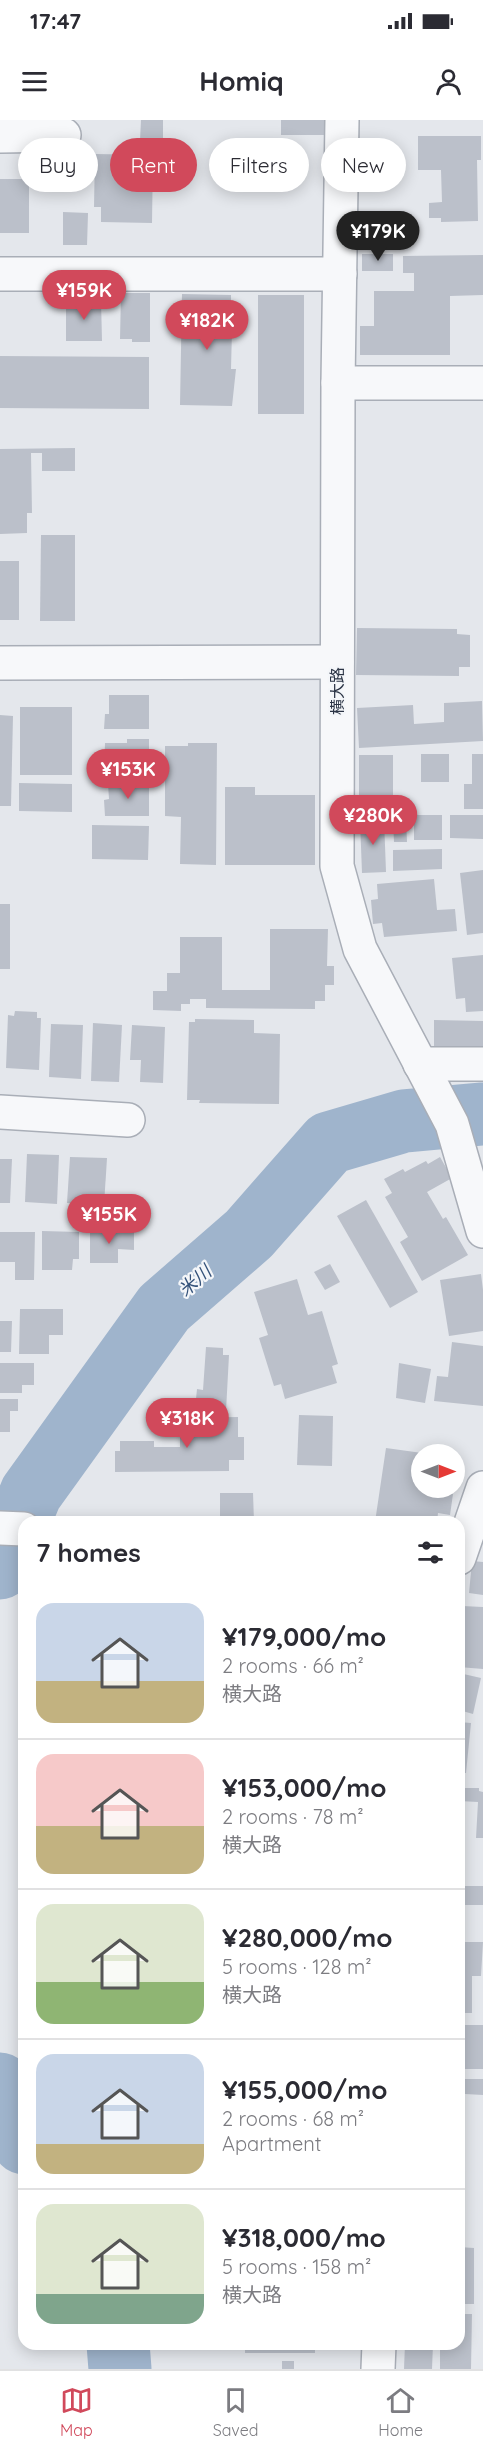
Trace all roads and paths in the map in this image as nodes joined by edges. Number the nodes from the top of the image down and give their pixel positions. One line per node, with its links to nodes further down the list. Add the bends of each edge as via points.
1 (342, 120): 5 (street, 横大路)
2 (64, 135): 3 (street)
3 (0, 136)
4 (0, 274): 5 (street)
5 (340, 274): 6 (street, 横大路)
6 (338, 382): 7 (street); 8 (street, 横大路)
7 (483, 383)
8 (337, 662): 9 (street); 11 (street, 横大路, via 337,866 360,949)
9 (0, 663)
10 (483, 1064): 11 (street)
11 (424, 1070): 14 (street, 横大路, via 452,1124)
12 (0, 1112): 13 (street)
13 (128, 1120)
14 (483, 1232)
15 (483, 1488): 18 (street)
16 (0, 1528): 17 (street)
17 (18, 1529)
18 (465, 1540)
19 (465, 1558): 20 (street)
20 (483, 1559)
21 (379, 2350): 22 (street)
22 (378, 2369)

